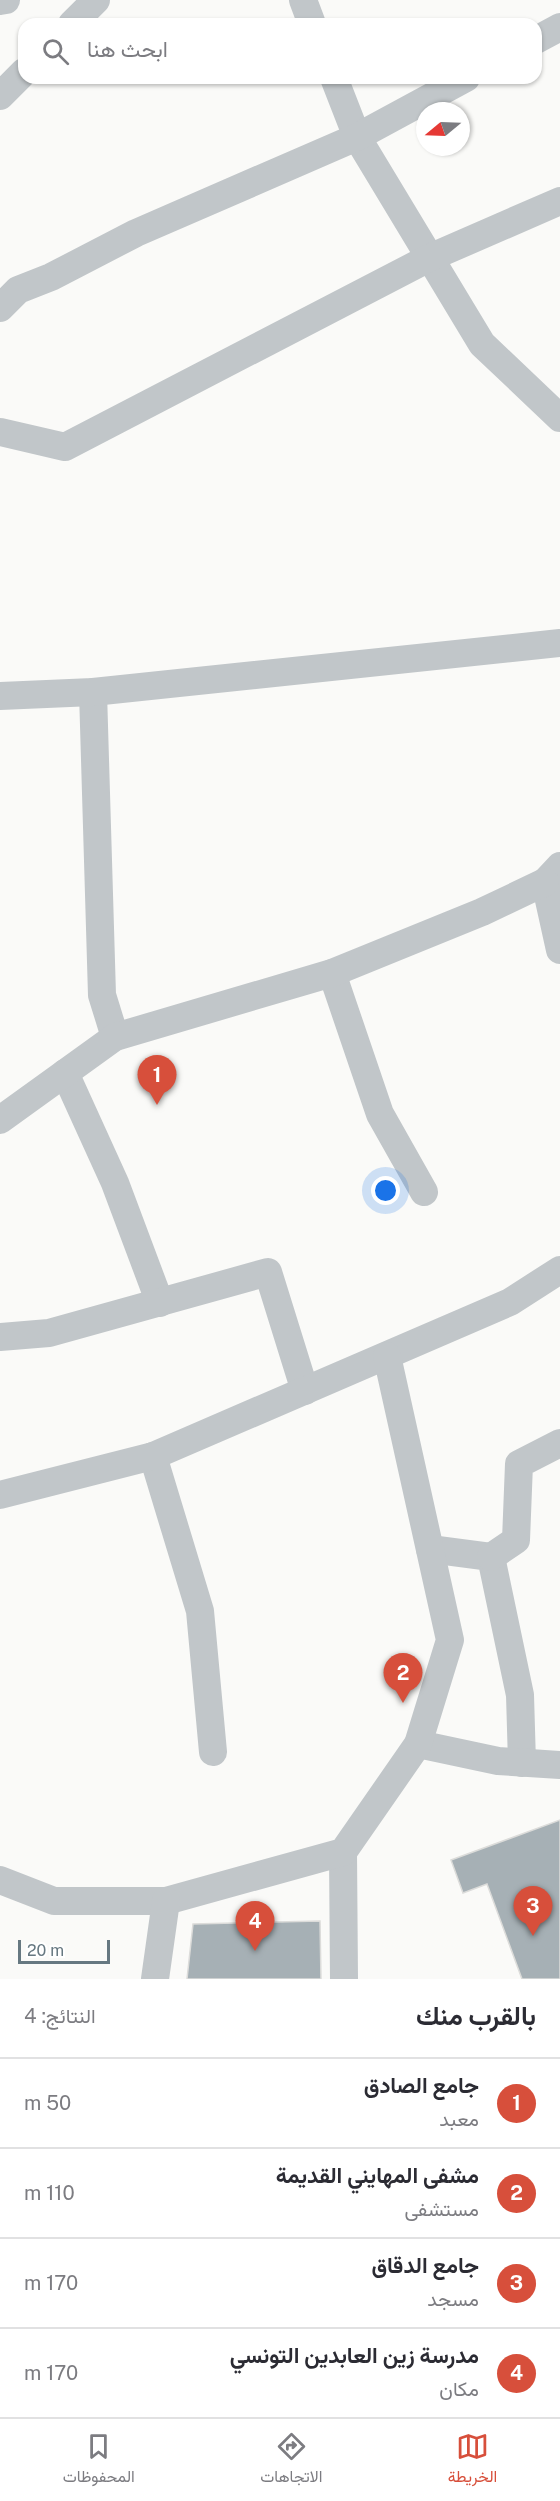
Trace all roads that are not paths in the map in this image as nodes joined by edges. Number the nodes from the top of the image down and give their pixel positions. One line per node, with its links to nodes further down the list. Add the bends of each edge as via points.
1 (6, 0): 4 (street)
2 (96, 0): 5 (street)
3 (303, 0): 6 (street)
4 (0, 1)
5 (78, 18)
6 (310, 18)
7 (560, 27): 8 (street)
8 (542, 37)
9 (18, 78): 12 (street)
10 (336, 84): 13 (street)
11 (455, 84): 13 (street)
12 (0, 96)
13 (357, 137): 15 (street); 16 (street, via 136,233 18,290)
14 (560, 201): 15 (street)
15 (429, 258): 17 (street, via 482,344); 18 (street, via 65,447)
16 (0, 308)
17 (560, 418)
18 (0, 432)
19 (560, 643): 20 (street)
20 (93, 692): 21 (street); 25 (street, via 102,995)
21 (0, 696)
22 (552, 874): 23 (street); 24 (street, via 482,912)
23 (560, 950)
24 (332, 973): 25 (street); 28 (street, via 380,1114)
25 (116, 1037): 26 (street)
26 (65, 1073): 27 (street); 30 (street, via 115,1183)
27 (0, 1120)
28 (424, 1192)
29 (560, 1270): 32 (street, via 510,1302)
30 (160, 1303): 31 (street, via 49,1333); 33 (street, via 268,1272)
31 (0, 1337)
32 (387, 1356): 33 (street); 37 (street)
33 (305, 1391): 35 (street)
34 (560, 1443): 38 (street, via 519,1464 516,1540)
35 (153, 1455): 36 (street); 40 (street, via 200,1611)
36 (0, 1495)
37 (430, 1549): 38 (street); 39 (street, via 450,1640)
38 (490, 1557): 41 (street, via 520,1695)
39 (418, 1744): 41 (street); 43 (street)
40 (213, 1752)
41 (522, 1763): 42 (street)
42 (560, 1765)
43 (343, 1852): 45 (street); 47 (street)
44 (0, 1880): 45 (street, via 54,1901)
45 (166, 1901): 46 (street)
46 (155, 1979)
47 (344, 1979)

